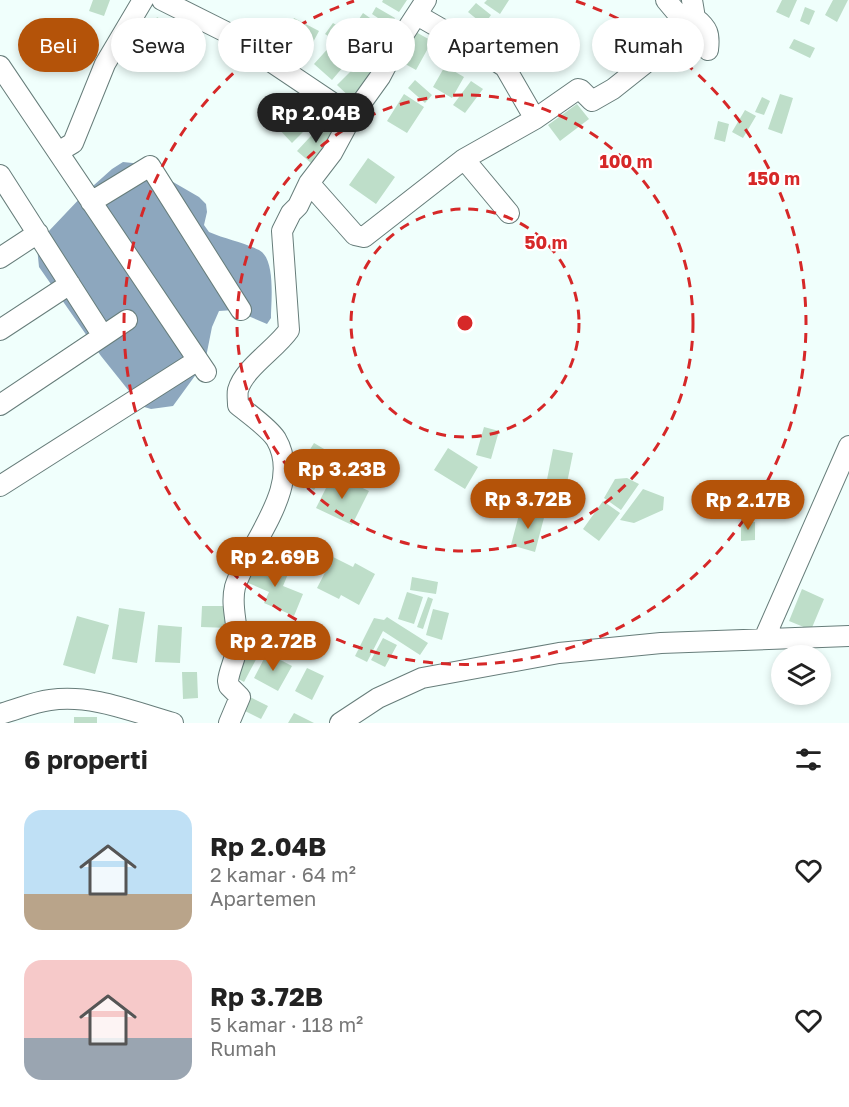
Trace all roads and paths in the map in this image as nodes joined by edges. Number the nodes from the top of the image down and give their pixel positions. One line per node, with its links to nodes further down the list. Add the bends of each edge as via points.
1 (143, 0): 10 (street, via 105,64 73,142)
2 (666, 0): 9 (street, via 687,25 686,31 613,89 592,100 578,89)
3 (692, 0): 6 (street, via 695,18 708,31)
4 (172, 2): 8 (street, via 230,34)
5 (422, 8): 8 (street); 9 (street, via 505,67)
6 (708, 50)
7 (0, 66): 10 (street)
8 (351, 116): 12 (street, via 332,153)
9 (535, 119): 11 (street)
10 (58, 152): 14 (street)
11 (464, 159): 12 (street, via 364,237 355,236); 15 (street)
12 (309, 183): 30 (street, via 282,231 289,330 250,371 238,390 238,405 275,437 284,464 276,500 236,586 233,601 237,647 228,681 240,696)
13 (2, 184): 16 (street)
14 (91, 202): 19 (street, via 150,166); 25 (street, via 199,361)
15 (509, 213)
16 (38, 233): 17 (street); 18 (street)
17 (0, 258)
18 (70, 284): 21 (street); 22 (street)
19 (241, 310)
20 (127, 320): 22 (street)
21 (0, 330)
22 (103, 336): 23 (street)
23 (0, 405)
24 (849, 446): 27 (street)
25 (6, 476)
26 (849, 636): 27 (street)
27 (764, 639): 31 (street, via 661,643 559,653 422,678 378,698)
28 (0, 714): 29 (street, via 49,700 78,699 105,702)
29 (173, 723)
30 (229, 723)
31 (340, 723)

